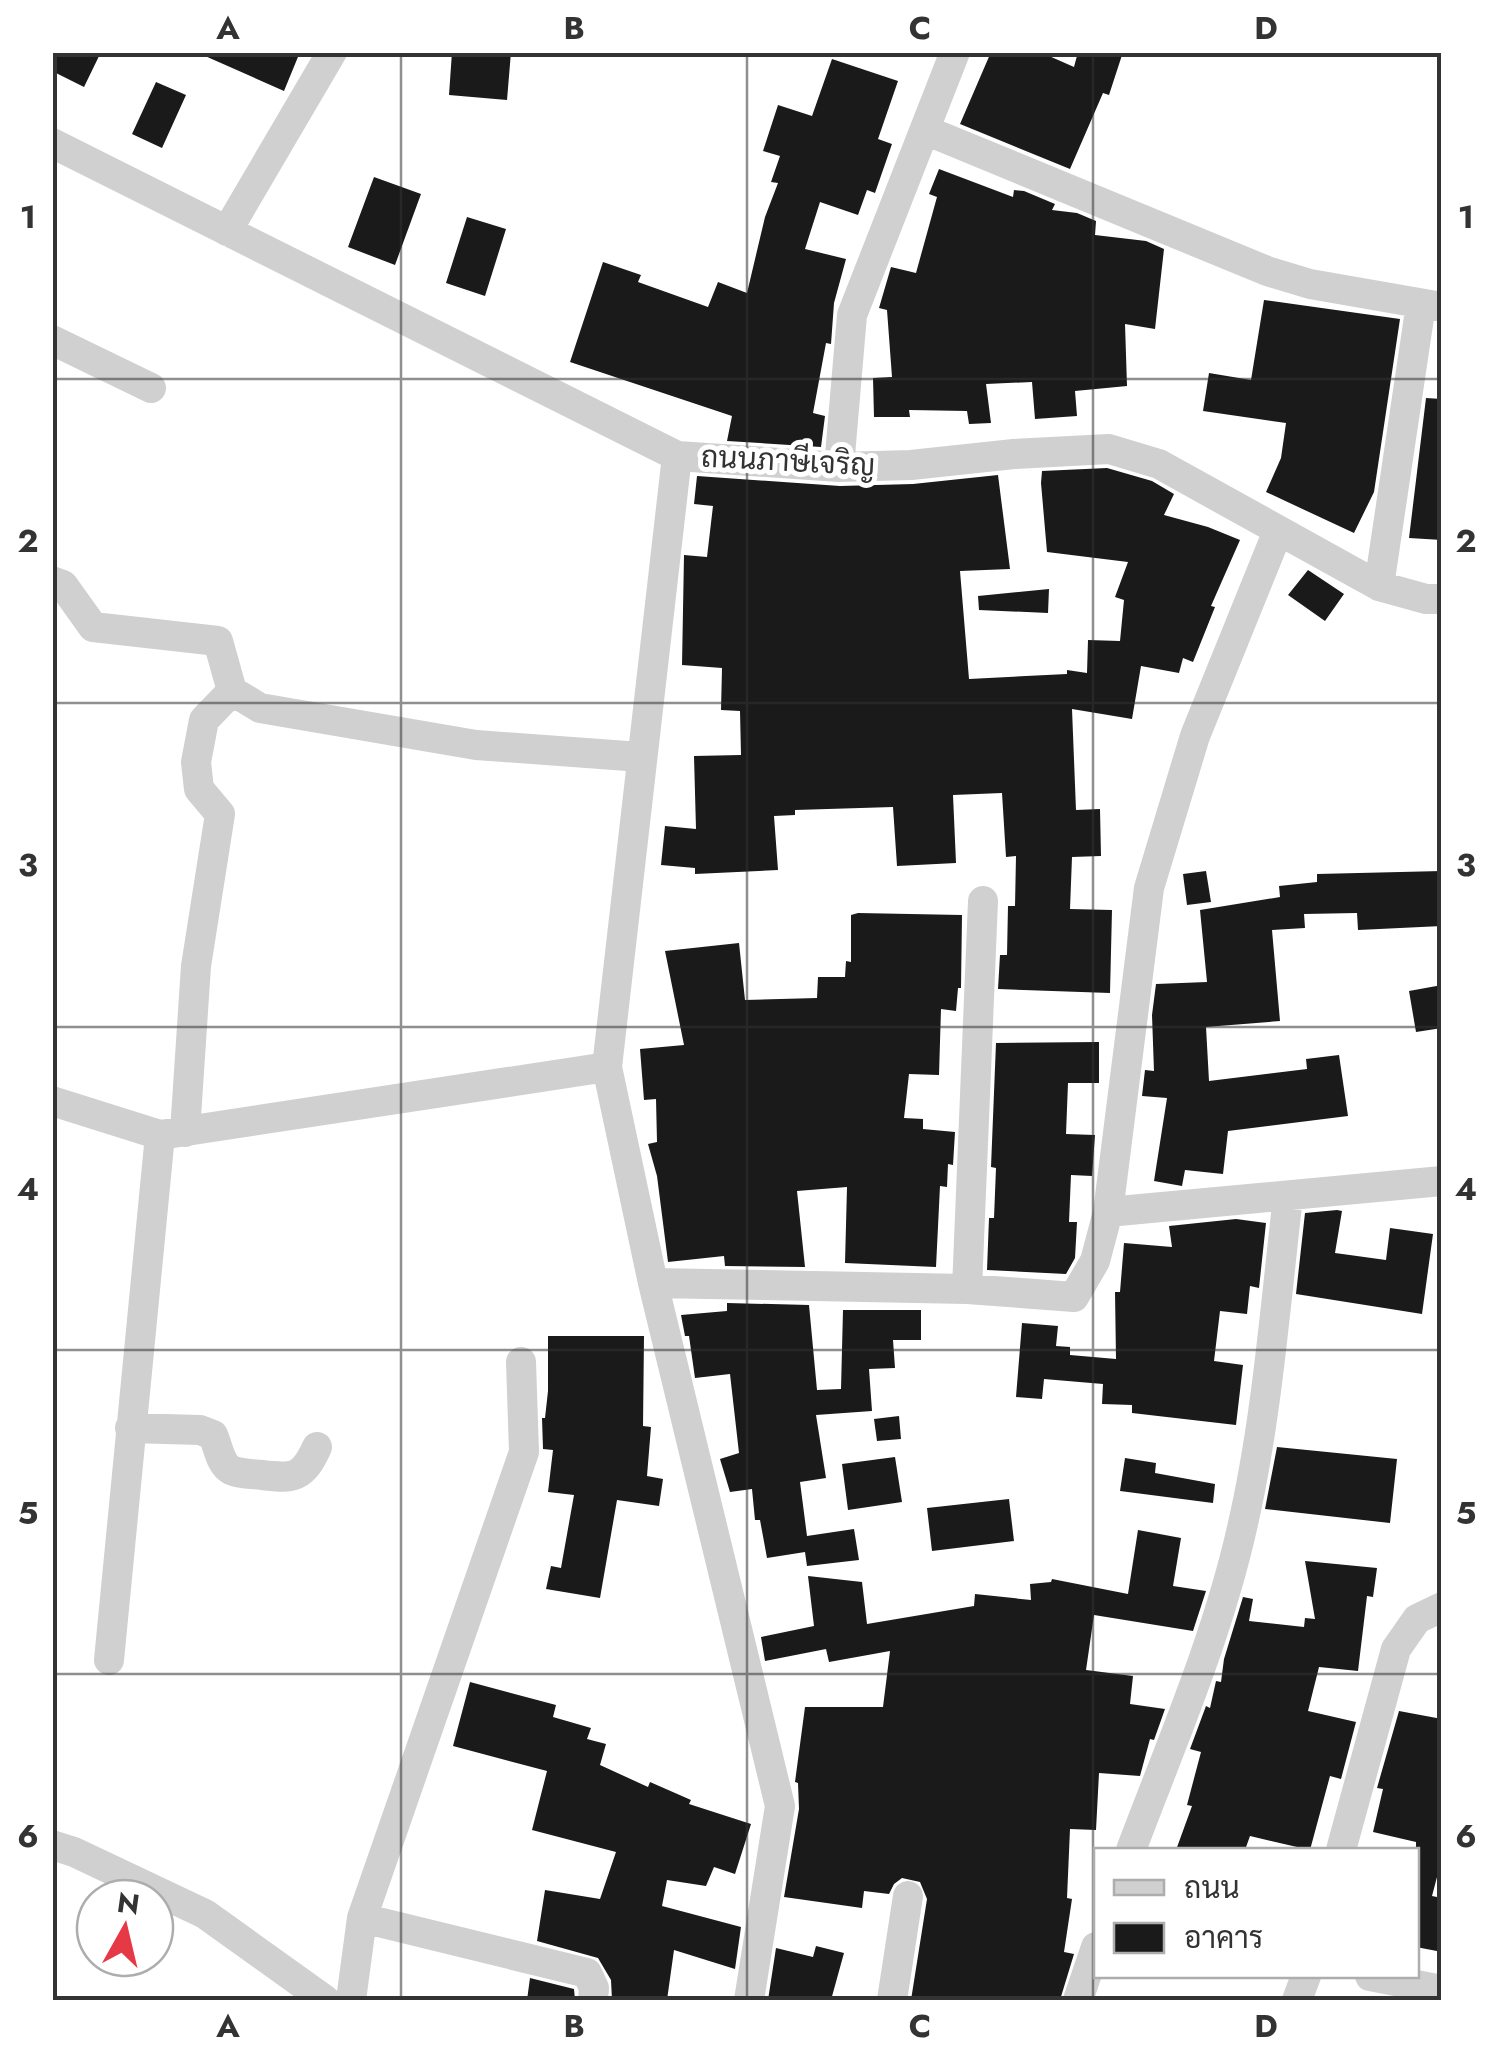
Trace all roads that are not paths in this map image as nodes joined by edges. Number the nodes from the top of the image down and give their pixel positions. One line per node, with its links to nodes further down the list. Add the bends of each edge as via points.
1 (332, 52): 5 (street)
2 (954, 52): 3 (street)
3 (924, 130): 6 (street, via 1267,271); 10 (street, via 852,316)
4 (52, 143): 5 (street, ถนนภาษีเจริญ)
5 (228, 231): 9 (street, ถนนภาษีเจริญ)
6 (1431, 306): 13 (street)
7 (52, 340): 8 (street)
8 (151, 388)
9 (677, 456): 10 (street, ถนนภาษีเจริญ); 16 (street)
10 (839, 466): 11 (street, ถนนภาษีเจริญ, via 1109,450 1159,464)
11 (1278, 531): 13 (street, ถนนภาษีเจริญ); 23 (street, via 1194,736 1149,888)
12 (52, 581): 15 (street, via 63,585 93,626 218,641)
13 (1379, 586): 14 (street, ถนนภาษีเจริญ)
14 (1442, 599)
15 (232, 691): 16 (street, via 260,708 476,745); 20 (street, via 204,720 196,762 199,789 220,814)
16 (640, 756): 18 (street)
17 (983, 900): 25 (street)
18 (607, 1067): 20 (street); 24 (street)
19 (52, 1101): 20 (street)
20 (172, 1134): 27 (street)
21 (1442, 1181): 22 (street)
22 (1288, 1197): 23 (street); 32 (street, via 1242,1528 1214,1630)
23 (1108, 1212): 25 (street, via 1095,1261 1074,1297)
24 (653, 1282): 25 (street); 42 (street, via 780,1806)
25 (966, 1289)
26 (521, 1362): 35 (street, via 524,1452)
27 (130, 1428): 28 (street, via 200,1430 213,1436 230,1470 287,1478 300,1474); 30 (street)
28 (317, 1447)
29 (1442, 1607): 33 (street, via 1417,1619 1396,1650)
30 (109, 1660)
31 (52, 1845): 39 (street, via 204,1914)
32 (1132, 1848)
33 (1342, 1848)
34 (908, 1896): 43 (street)
35 (362, 1918): 40 (street); 41 (street, via 587,1973)
36 (1094, 1953): 44 (street)
37 (1380, 1978): 38 (street)
38 (1442, 1990)
39 (325, 2000)
40 (351, 2000)
41 (593, 2000)
42 (750, 2000)
43 (892, 2000)
44 (1078, 2000)

